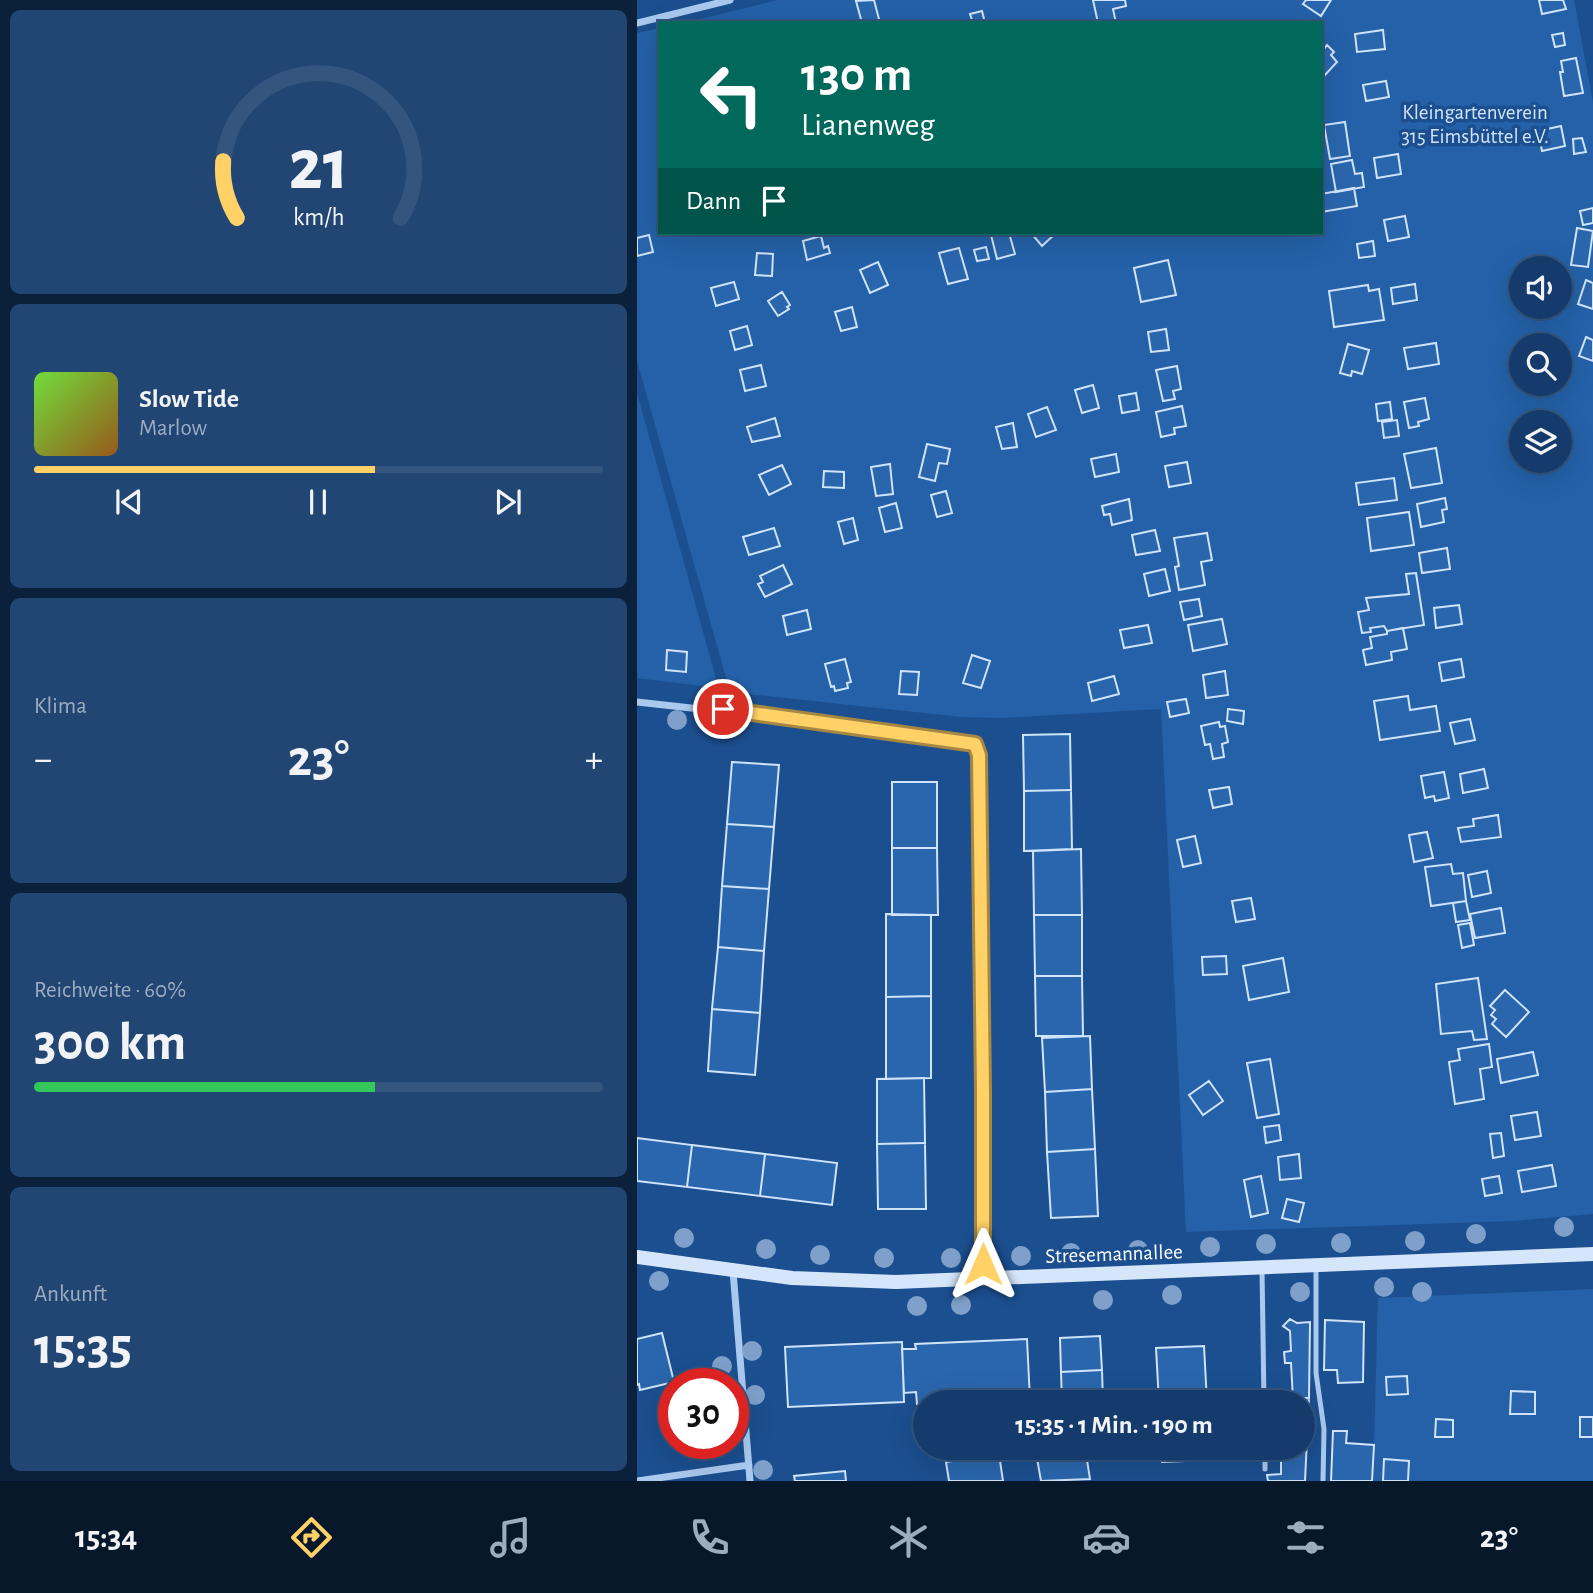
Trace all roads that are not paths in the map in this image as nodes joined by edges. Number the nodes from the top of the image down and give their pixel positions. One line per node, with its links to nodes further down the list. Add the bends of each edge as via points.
1 (730, 0): 2 (street)
2 (637, 23)
3 (637, 702): 9 (street, via 723,709 975,744 979,755)
4 (1593, 1254): 6 (street, Stresemannallee)
5 (637, 1257): 8 (street, Stresemannallee)
6 (1316, 1266): 7 (street, Stresemannallee); 16 (lane)
7 (1262, 1269): 9 (street, Stresemannallee); 10 (lane)
8 (733, 1271): 9 (street, Stresemannallee, via 840,1282); 12 (street)
9 (983, 1280)
10 (1264, 1390)
11 (1265, 1460): 13 (lane)
12 (749, 1465): 14 (street); 15 (street)
13 (1265, 1469)
14 (637, 1480)
15 (750, 1481)
16 (1323, 1481)

